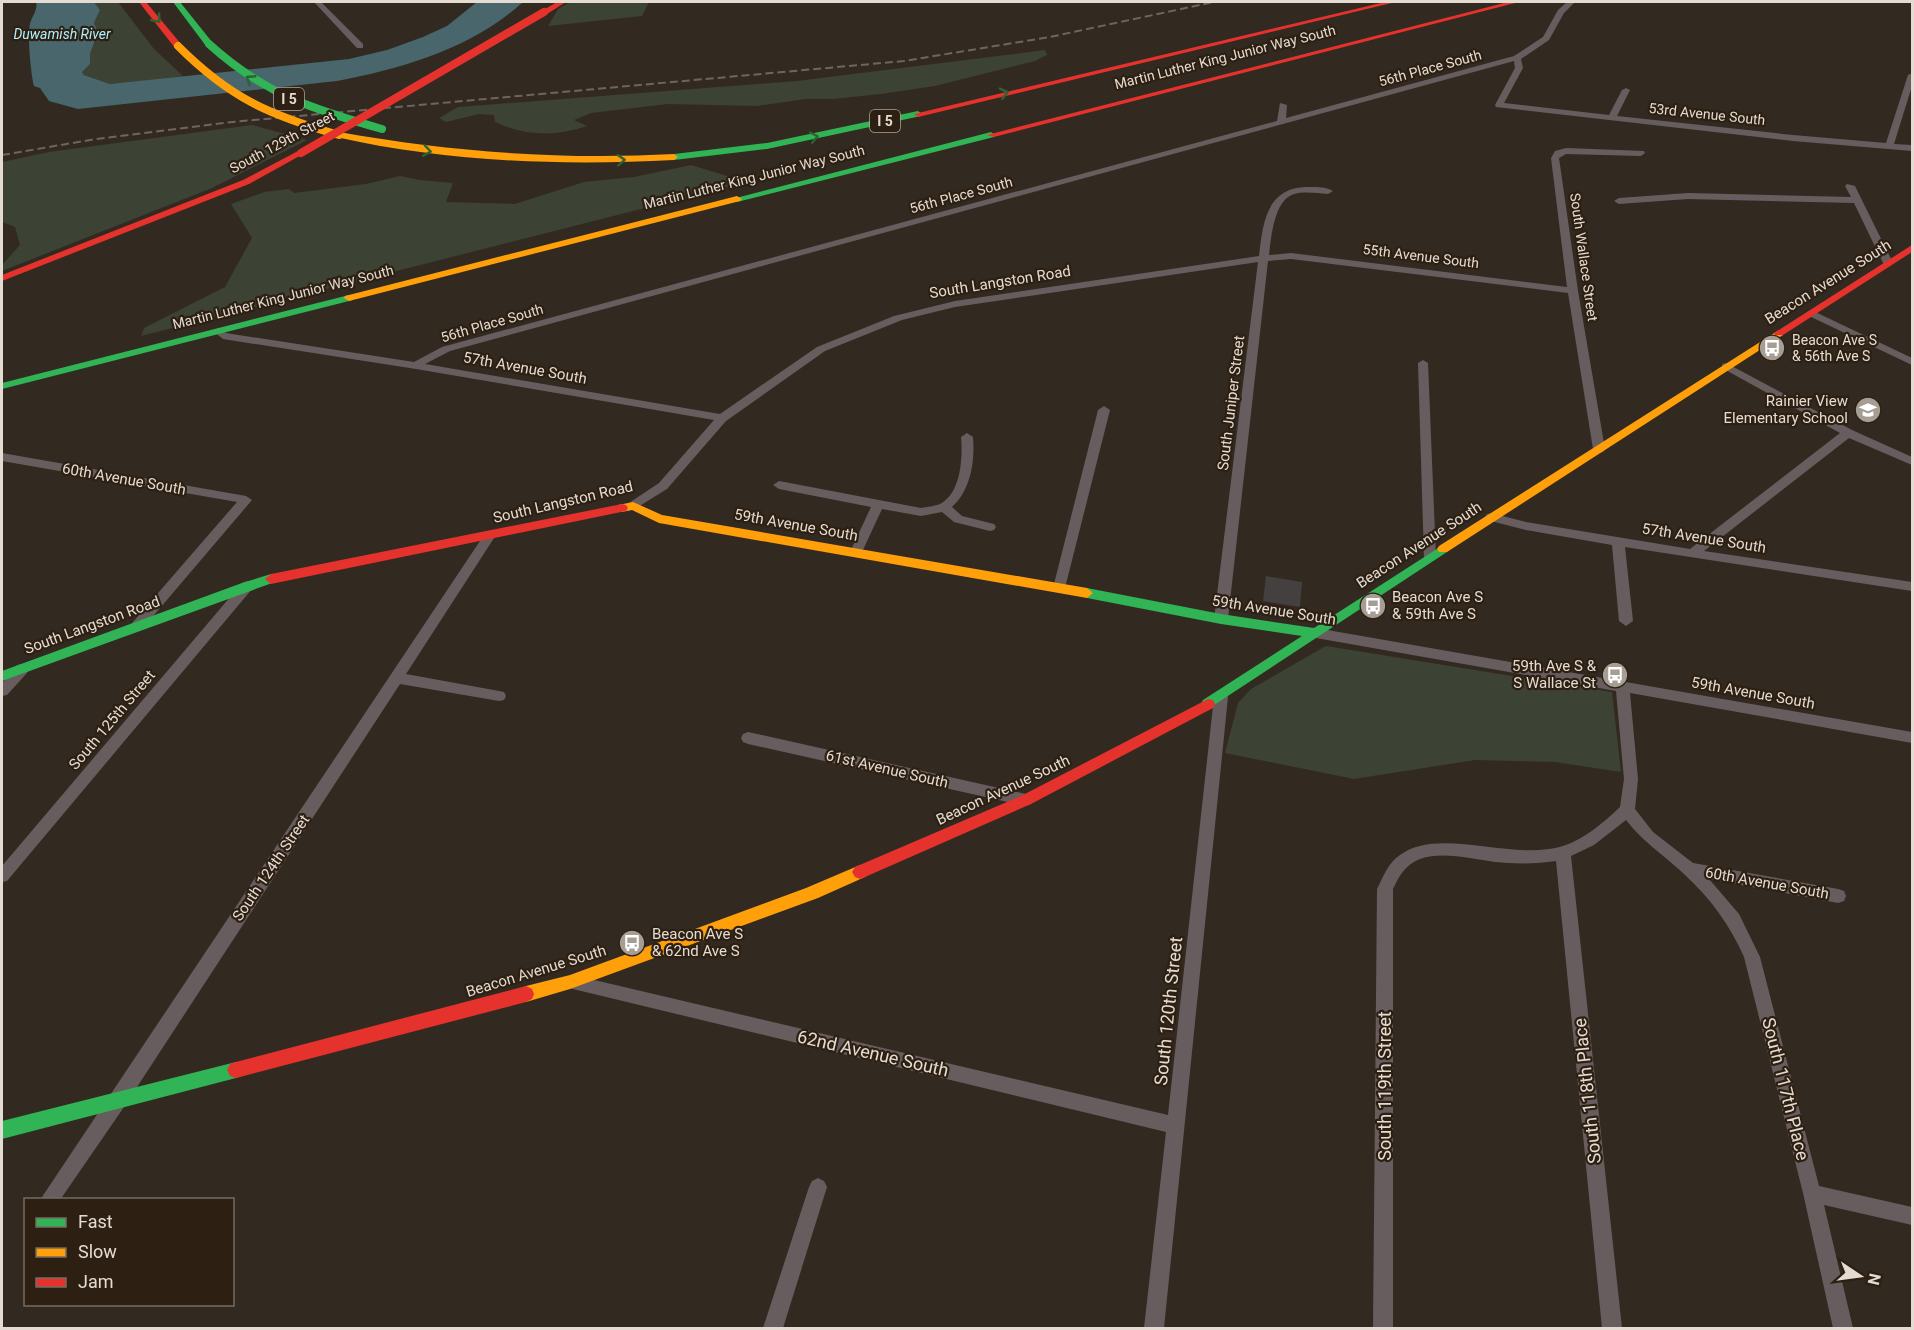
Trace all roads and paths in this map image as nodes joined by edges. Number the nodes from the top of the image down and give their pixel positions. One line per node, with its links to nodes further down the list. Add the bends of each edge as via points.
1 (142, 2): 5 (main road, I 5, one-way to 5, bridge, via 178,46 215,81 244,100 302,125 431,152 602,161 729,152 862,127)
2 (176, 2): 20 (main road, I 5, one-way to 2, bridge, via 504,145 446,139 382,129 323,112 281,96 237,70 209,44)
3 (317, 2): 9 (street)
4 (562, 2): 31 (main road, South 129th Street, bridge, via 246,182)
5 (1392, 2)
6 (1495, 2): 39 (main road, Martin Luther King Junior Way South)
7 (1515, 2): 34 (main road, Martin Luther King Junior Way South)
8 (1571, 2): 10 (street, via 1546,38)
9 (360, 46)
10 (1517, 58): 15 (street, 53rd Avenue South, via 1519,68 1499,105); 16 (street, 56th Place South)
11 (1912, 75): 21 (street)
12 (1626, 90): 15 (street)
13 (1283, 105): 16 (street)
14 (888, 106): 17 (main road, I 5)
15 (1612, 117): 21 (street, 53rd Avenue South)
16 (1281, 122): 37 (street, 56th Place South, via 446,350)
17 (778, 129)
18 (736, 135): 19 (main road)
19 (674, 142)
20 (640, 145)
21 (1889, 146): 22 (street, 53rd Avenue South)
22 (1912, 148)
23 (1641, 153): 32 (street, South Wallace Street, via 1566,150 1556,154)
24 (1850, 186): 26 (street)
25 (1328, 191): 29 (street, South Juniper Street, via 1308,190 1279,198 1268,228)
26 (1857, 200): 27 (street, via 1688,196); 30 (street)
27 (1619, 201)
28 (1911, 252): 30 (main road, Beacon Avenue South)
29 (1264, 258): 32 (street, 55th Avenue South, via 1300,256); 42 (street, South Langston Road, via 955,304 898,318 821,349); 62 (street, South Juniper Street)
30 (1888, 263): 33 (main road, Beacon Avenue South)
31 (2, 278)
32 (1573, 291): 45 (street, South Wallace Street)
33 (1811, 313): 35 (street); 38 (main road, Beacon Avenue South)
34 (218, 331): 37 (street, 57th Avenue South, via 224,336); 40 (main road, Martin Luther King Junior Way South)
35 (1912, 362)
36 (1423, 363): 58 (street)
37 (416, 366): 42 (street, 57th Avenue South)
38 (1726, 366): 43 (street); 45 (main road, Beacon Avenue South)
39 (2, 376)
40 (2, 386)
41 (1104, 410): 61 (street)
42 (722, 418): 50 (street, South Langston Road, via 663,486)
43 (1848, 433): 47 (street); 57 (street)
44 (968, 437): 51 (street, via 970,453 957,497)
45 (1599, 449): 52 (main road, Beacon Avenue South)
46 (2, 457): 64 (street, 60th Avenue South, via 246,500)
47 (1912, 461)
48 (779, 485): 49 (street)
49 (878, 504): 51 (street, via 921,512); 56 (street)
50 (633, 506): 54 (main road, South Langston Road); 56 (main road, 59th Avenue South, via 659,519)
51 (944, 507): 53 (street, via 958,519)
52 (1491, 517): 55 (street, 57th Avenue South); 58 (main road, Beacon Avenue South)
53 (990, 527)
54 (490, 535): 59 (main road, South Langston Road, via 294,573); 68 (street, South 124th Street)
55 (1618, 542): 57 (street, 57th Avenue South); 63 (street)
56 (856, 552): 61 (main road, 59th Avenue South)
57 (1693, 553): 60 (street, 57th Avenue South)
58 (1430, 558): 65 (main road, Beacon Avenue South)
59 (247, 586): 64 (main road, South Langston Road); 79 (street, South 125th Street)
60 (1912, 587)
61 (1059, 588): 62 (main road, 59th Avenue South)
62 (1221, 619): 65 (main road, 59th Avenue South)
63 (1626, 621)
64 (138, 625): 66 (main road, South Langston Road)
65 (1316, 633): 69 (street, 59th Avenue South); 72 (main road, Beacon Avenue South)
66 (22, 669): 67 (main road, South Langston Road); 70 (street)
67 (2, 676)
68 (397, 678): 71 (street); 82 (street, South 124th Street)
69 (1622, 686): 73 (street, 59th Avenue South); 76 (street, via 1631,779)
70 (2, 691)
71 (499, 696)
72 (1221, 697): 75 (main road, Beacon Avenue South); 83 (street, South 120th Street)
73 (1912, 737)
74 (748, 738): 75 (street, 61st Avenue South)
75 (1026, 800): 81 (main road, Beacon Avenue South, via 812,893)
76 (1628, 810): 77 (street, via 1606,829); 78 (street, 60th Avenue South, via 1648,836)
77 (1563, 853): 91 (street, South 119th Street, via 1517,858 1431,849 1398,864 1384,889); 92 (street, South 118th Place)
78 (1689, 869): 80 (street, 60th Avenue South); 86 (street, South 117th Place, via 1721,902 1741,930 1752,957)
79 (2, 876)
80 (1838, 896)
81 (570, 982): 82 (main road, Beacon Avenue South); 83 (street, 62nd Avenue South)
82 (118, 1101): 84 (main road, Beacon Avenue South); 87 (street, South 124th Street)
83 (1175, 1125): 90 (street, South 120th Street)
84 (2, 1130)
85 (818, 1187): 89 (street)
86 (1812, 1193): 88 (street); 93 (street, South 117th Place)
87 (50, 1198)
88 (1912, 1216)
89 (773, 1329)
90 (1154, 1329)
91 (1383, 1329)
92 (1612, 1329)
93 (1843, 1329)

